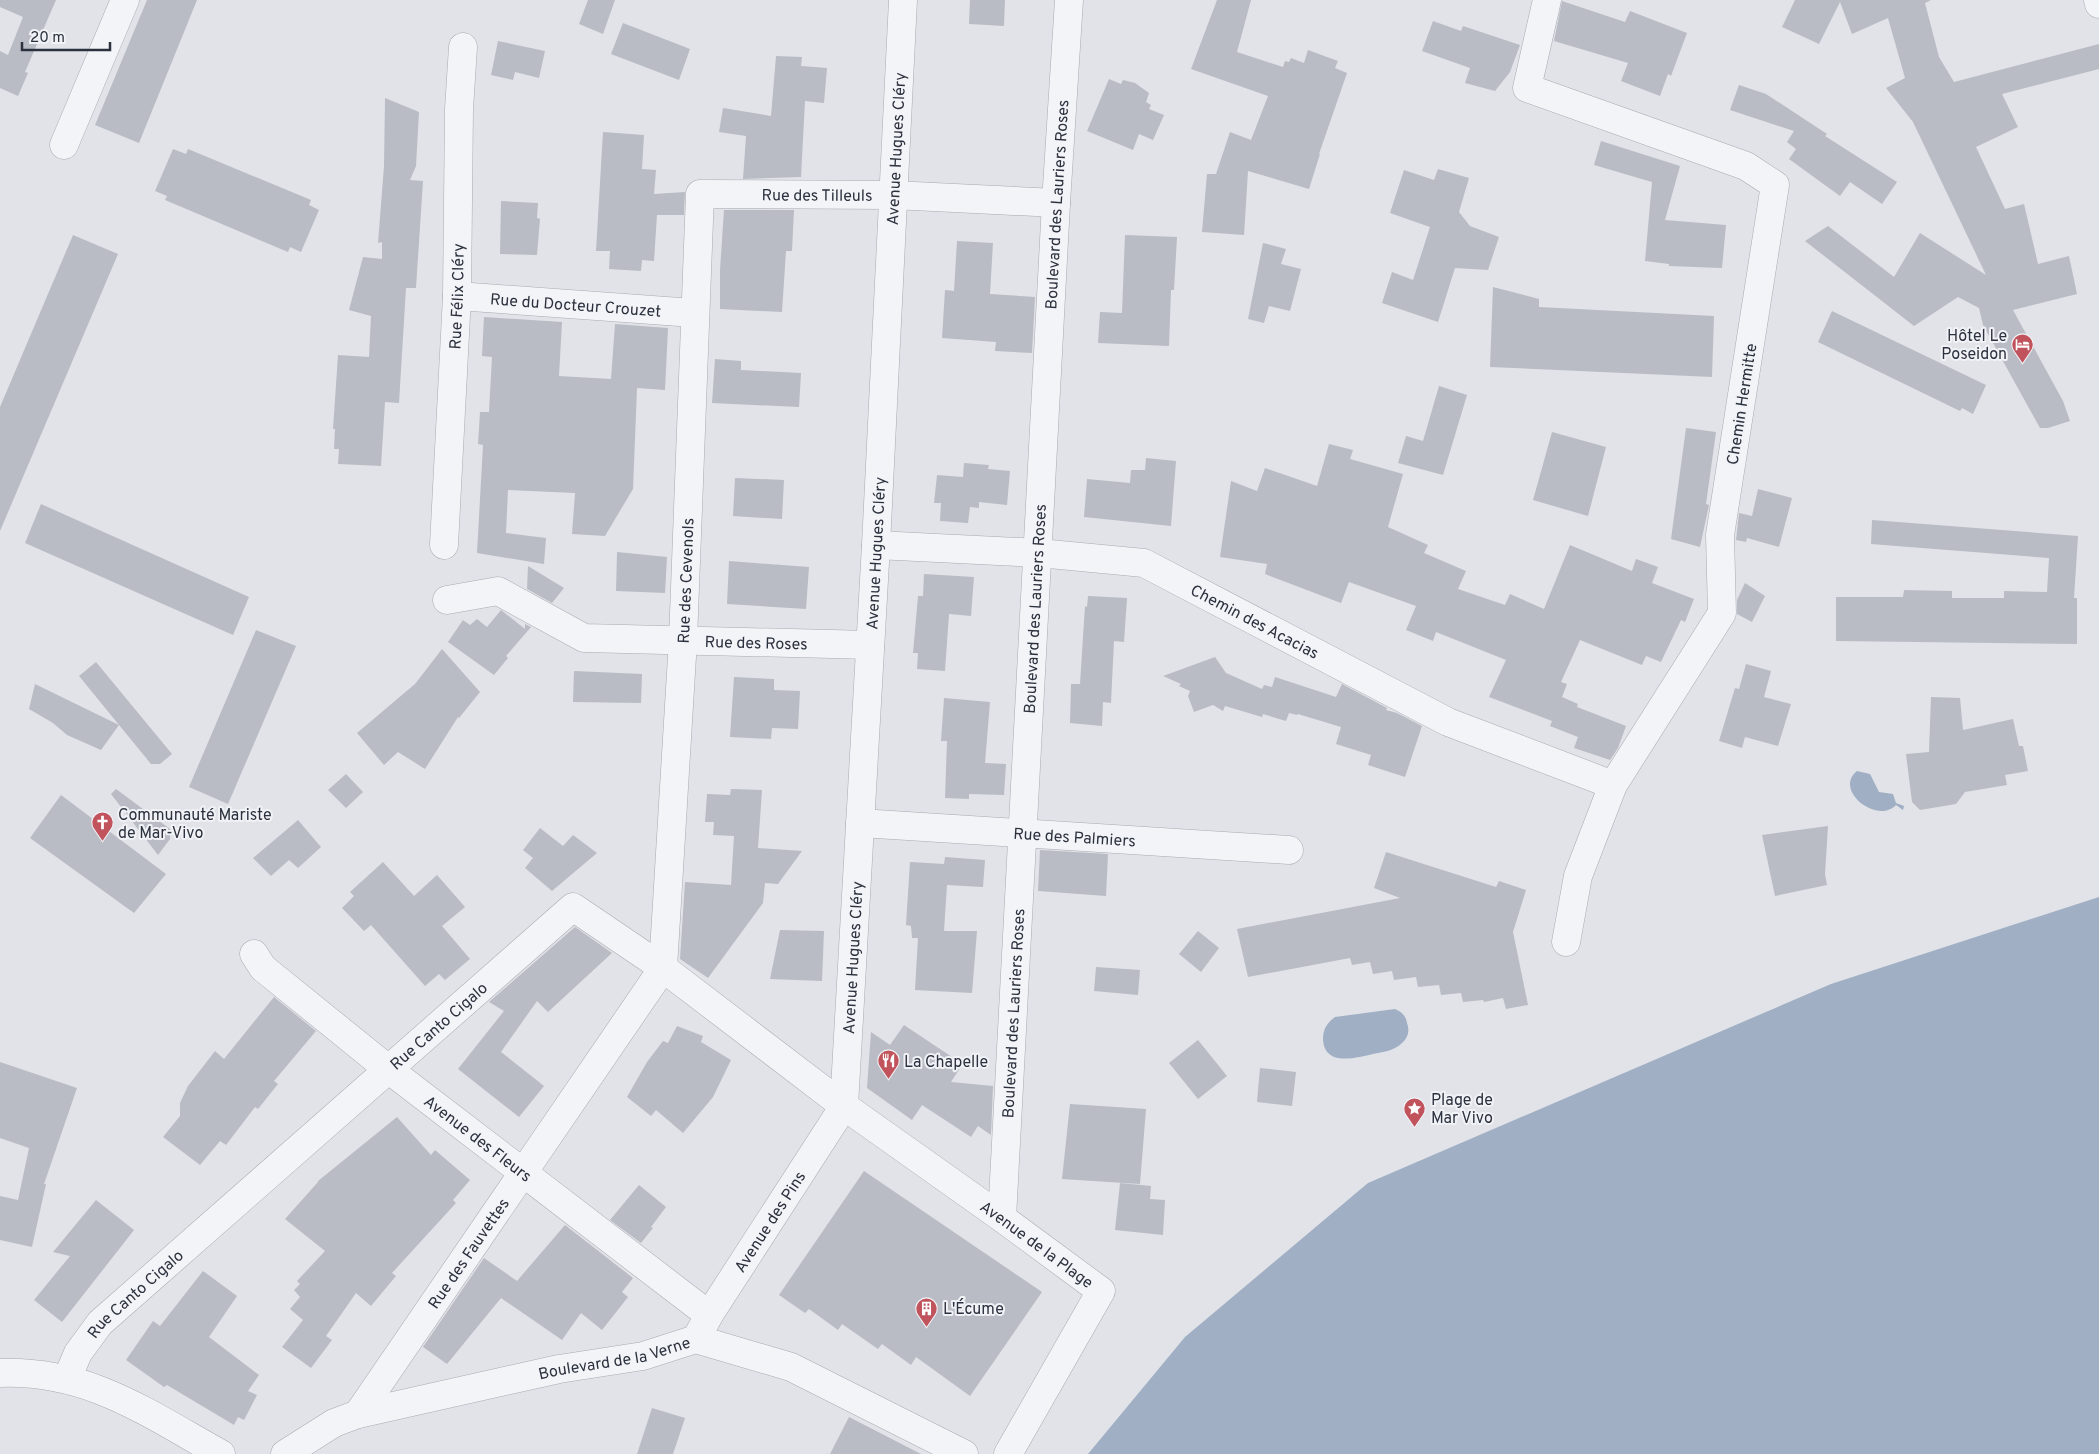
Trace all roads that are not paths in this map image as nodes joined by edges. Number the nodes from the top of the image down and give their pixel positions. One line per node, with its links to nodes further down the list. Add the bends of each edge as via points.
1 (124, 0): 8 (street)
2 (903, 0): 10 (street, Avenue Hugues Cléry)
3 (1069, 0): 11 (street, Boulevard des Lauriers Roses)
4 (1547, 0): 20 (street, Chemin Hermitte, via 1527,88 1746,166 1775,185 1720,535 1722,613)
5 (2098, 0): 6 (street)
6 (2099, 4)
7 (463, 47): 12 (street, Rue Félix Cléry, via 459,109)
8 (64, 145)
9 (700, 194): 10 (street, Rue des Tilleuls); 13 (street, Rue des Cevenols)
10 (893, 195): 11 (street, Rue des Tilleuls); 15 (street, Avenue Hugues Cléry)
11 (1056, 203): 16 (street, Boulevard des Lauriers Roses)
12 (457, 296): 13 (street, Rue du Docteur Crouzet); 14 (street, Rue Félix Cléry)
13 (694, 313): 18 (street, Rue des Cevenols)
14 (444, 545)
15 (876, 545): 16 (street, Chemin des Acacias); 19 (street, Avenue Hugues Cléry)
16 (1039, 553): 20 (street, Chemin des Acacias, via 1144,563 1448,722); 22 (street, Boulevard des Lauriers Roses)
17 (447, 600): 18 (street, Rue des Roses, via 498,591 584,638)
18 (683, 640): 19 (street, Rue des Roses); 26 (street, Rue des Cevenols)
19 (870, 645): 21 (street, Avenue Hugues Cléry)
20 (1613, 785): 24 (street, Chemin Hermitte, via 1578,876)
21 (860, 823): 22 (street, Rue des Palmiers); 28 (street, Avenue Hugues Cléry)
22 (1023, 833): 23 (street, Rue des Palmiers); 30 (street, Boulevard des Lauriers Roses)
23 (1288, 850)
24 (1566, 942)
25 (254, 954): 27 (street, Avenue des Fleurs, via 263,968)
26 (663, 968): 27 (street, Rue Canto Cigalo, via 574,907); 28 (street, Rue Canto Cigalo); 29 (street, Rue des Fauvettes)
27 (388, 1069): 29 (street, Avenue des Fleurs); 34 (street, Rue Canto Cigalo, via 100,1323 78,1353)
28 (844, 1106): 30 (street, Avenue de la Plage); 31 (street, Avenue des Pins)
29 (523, 1172): 31 (street, Avenue des Fleurs); 35 (street, Rue des Fauvettes)
30 (1002, 1218): 39 (street, Avenue de la Plage, via 1101,1291)
31 (709, 1315): 32 (street, Avenue des Pins)
32 (696, 1339): 35 (street, Boulevard de la Verne, via 643,1356 559,1369); 38 (street, Boulevard de la Verne, via 791,1367)
33 (0, 1373): 34 (street, via 26,1372)
34 (67, 1379): 36 (street, via 109,1392)
35 (358, 1414): 37 (street, Boulevard de la Verne, via 334,1423)
36 (221, 1454)
37 (285, 1454)
38 (964, 1454)
39 (1008, 1454)

